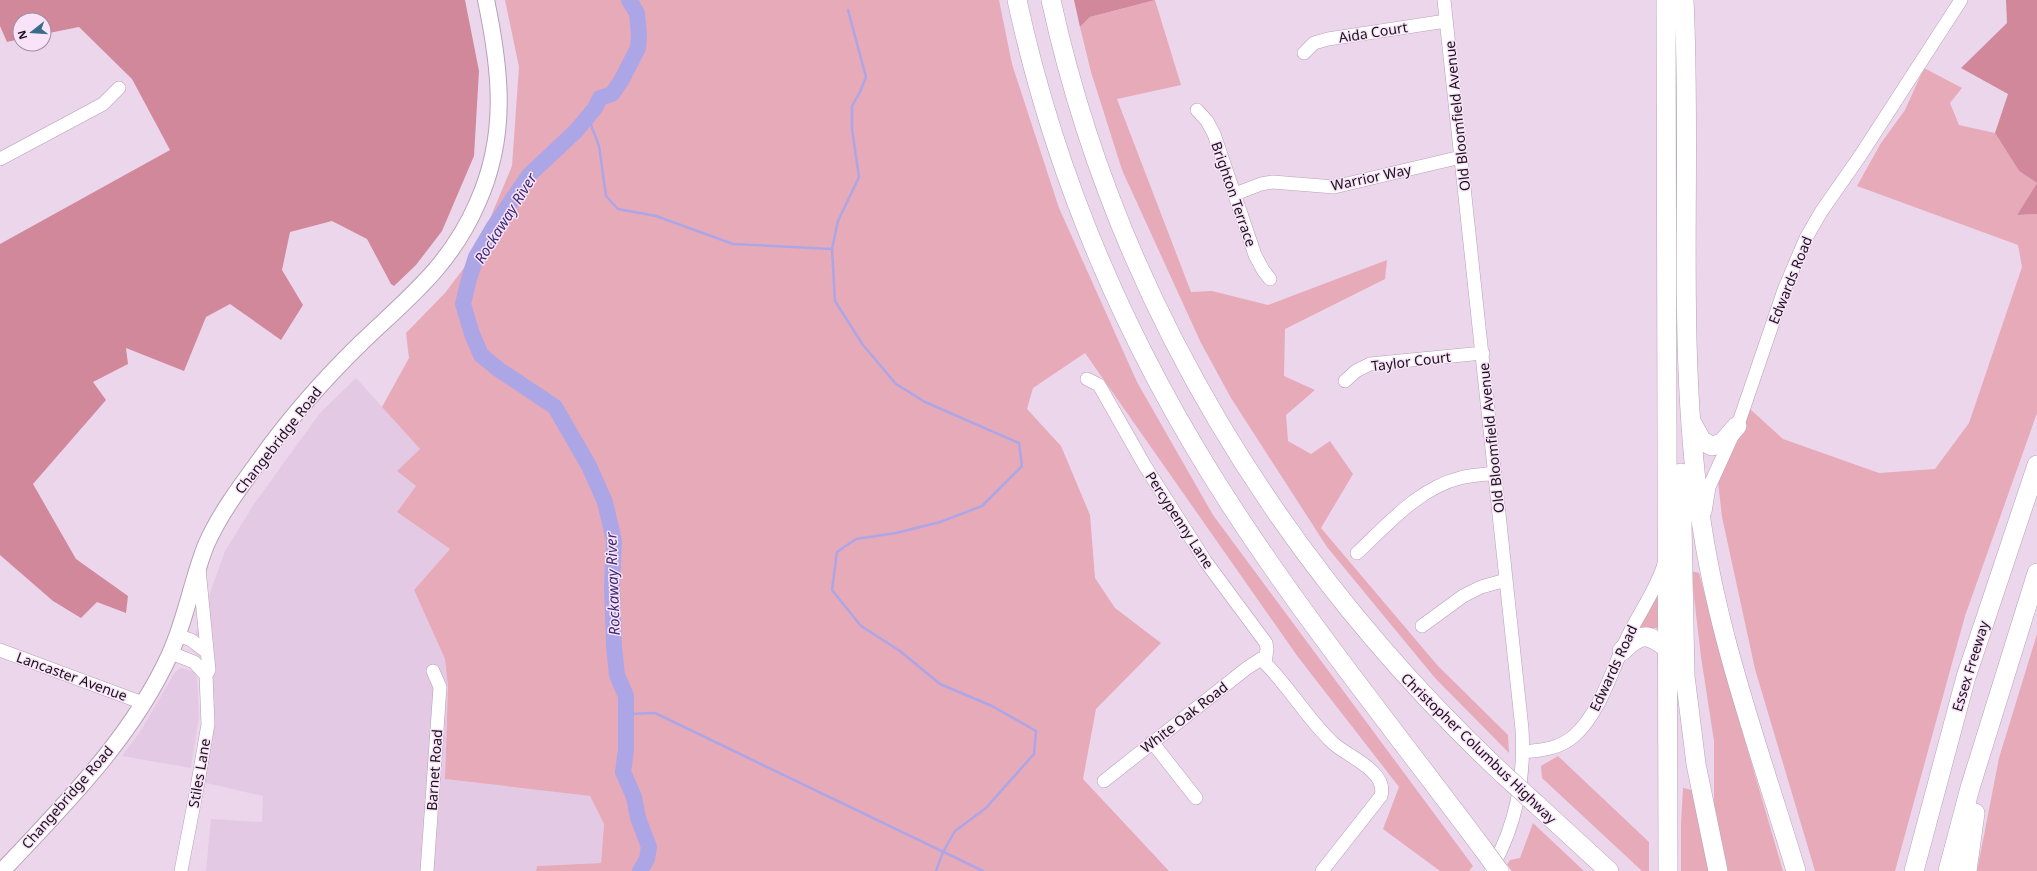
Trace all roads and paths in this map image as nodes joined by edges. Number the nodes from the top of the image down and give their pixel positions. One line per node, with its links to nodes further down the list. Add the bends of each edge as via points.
1 (486, 0): 27 (main road, Changebridge Road, via 497,56 499,110 493,157 484,188 468,224 451,251 426,282 326,379 289,421 259,460 219,521 206,545)
2 (1017, 0): 52 (highway, bridge, via 1039,88 1081,213 1119,303 1163,391 1248,532 1324,638)
3 (1051, 0): 46 (highway, Christopher Columbus Highway, bridge, via 1081,110 1124,231 1171,336 1225,433 1281,519 1354,617 1429,702)
4 (1444, 0): 8 (street, Old Bloomfield Avenue)
5 (1666, 0): 24 (highway)
6 (1684, 0): 19 (highway)
7 (1961, 0): 21 (street, Edwards Road, via 1806,238 1784,290)
8 (1446, 20): 9 (street, Aida Court, via 1328,39 1314,43); 12 (street, Old Bloomfield Avenue)
9 (1304, 53)
10 (119, 88): 13 (street, via 103,104)
11 (1197, 110): 14 (street, Brighton Terrace, via 1214,134)
12 (1461, 157): 14 (street, Warrior Way, via 1334,187 1273,182); 16 (street, Old Bloomfield Avenue)
13 (0, 159)
14 (1234, 194): 15 (street, Brighton Terrace, via 1255,255)
15 (1270, 279)
16 (1483, 353): 18 (street, Taylor Court, via 1370,364 1356,371); 23 (street, Old Bloomfield Avenue)
17 (1087, 379): 37 (street, Percypenny Lane, via 1099,386 1145,466 1206,562 1261,635 1267,649)
18 (1345, 381)
19 (1688, 391): 20 (highway); 56 (highway, via 1681,401 1686,676 1696,764)
20 (1690, 417): 21 (highway, via 1702,441 1712,446 1722,443); 25 (highway)
21 (1737, 426): 25 (street, Edwards Road, via 1709,487 1705,515)
22 (2037, 465): 58 (highway, Essex Freeway, via 1966,677)
23 (1494, 473): 26 (street, via 1460,478 1429,492 1414,502); 29 (street, Old Bloomfield Avenue)
24 (1668, 546): 32 (highway); 34 (street, Edwards Road, via 1661,573)
25 (1705, 546): 57 (highway, via 1727,645)
26 (1357, 553)
27 (199, 569): 31 (main road, Changebridge Road); 36 (street, Stiles Lane)
28 (2037, 573): 40 (highway)
29 (1506, 580): 30 (street, via 1481,587 1463,596); 43 (street, Old Bloomfield Avenue)
30 (1422, 626)
31 (177, 635): 35 (main road, Changebridge Road); 36 (street, via 200,645)
32 (1668, 649): 34 (highway, via 1646,636 1636,639); 55 (highway)
33 (0, 650): 41 (street, Lancaster Avenue)
34 (1622, 651): 43 (street, Edwards Road, via 1583,727 1559,746)
35 (171, 652): 39 (street, via 194,662); 41 (main road, Changebridge Road)
36 (207, 652): 39 (street, Stiles Lane, via 209,670)
37 (1265, 663): 42 (street, White Oak Road, via 1261,659 1247,668); 50 (street, via 1317,726 1334,743 1376,774 1382,784 1381,796)
38 (433, 671): 49 (street, Barnet Road, via 440,687)
39 (206, 674): 48 (street, Stiles Lane, via 208,724)
40 (1998, 695): 59 (highway); 60 (highway, via 1975,810)
41 (143, 703): 47 (main road, Changebridge Road, via 98,766)
42 (1152, 742): 44 (street, White Oak Road); 45 (street)
43 (1523, 752): 51 (street, Old Bloomfield Avenue, via 1519,798 1512,824)
44 (1104, 781)
45 (1196, 798)
46 (1569, 835): 53 (highway, via 1577,855); 54 (highway, Christopher Columbus Highway)
47 (2, 871)
48 (181, 871)
49 (427, 871)
50 (1322, 871)
51 (1491, 871)
52 (1500, 871)
53 (1594, 871)
54 (1609, 871)
55 (1668, 871)
56 (1718, 871)
57 (1796, 871)
58 (1914, 871)
59 (1948, 871)
60 (1967, 871)

